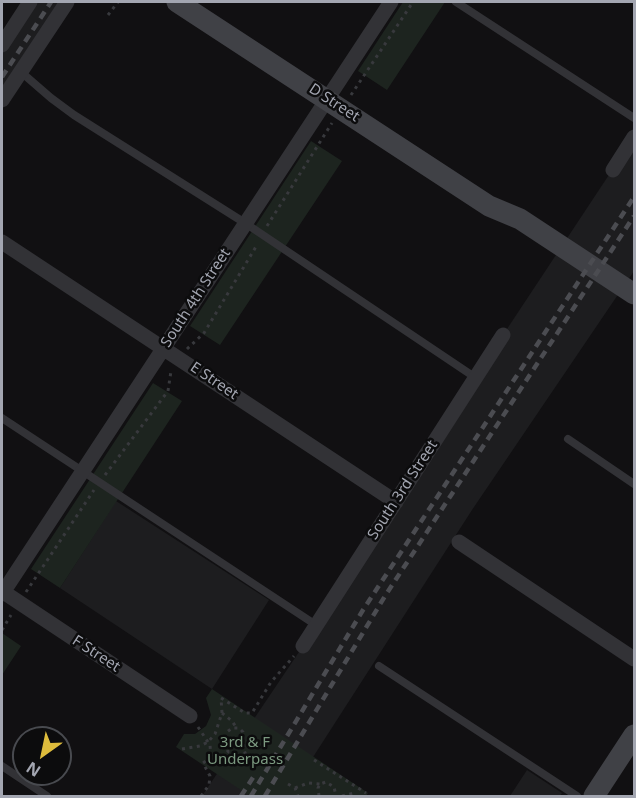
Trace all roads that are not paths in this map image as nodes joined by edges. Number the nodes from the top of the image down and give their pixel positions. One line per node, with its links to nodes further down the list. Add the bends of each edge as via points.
1 (30, 2): 6 (street)
2 (67, 2): 7 (street)
3 (177, 2): 9 (street, D Street)
4 (391, 2): 9 (street, South 4th Street)
5 (456, 2): 10 (lane)
6 (2, 45)
7 (21, 72): 8 (street); 14 (lane, via 82,121)
8 (2, 100)
9 (334, 103): 13 (street, D Street); 14 (street, South 4th Street)
10 (634, 118)
11 (634, 137): 12 (street)
12 (613, 170)
13 (489, 206): 16 (street, D Street, via 520,219); 17 (street, D Street, via 513,230)
14 (245, 223): 19 (street, South 4th Street); 20 (lane)
15 (2, 242): 19 (street, E Street)
16 (634, 294)
17 (634, 309)
18 (503, 335): 20 (street, South 3rd Street)
19 (163, 347): 23 (street, South 4th Street); 25 (street, E Street)
20 (476, 378): 25 (street, South 3rd Street)
21 (2, 418): 23 (lane)
22 (568, 439): 24 (lane)
23 (82, 471): 27 (street, South 4th Street); 28 (lane)
24 (634, 484)
25 (396, 502): 28 (street, South 3rd Street)
26 (459, 542): 30 (street)
27 (2, 593): 32 (street, F Street)
28 (316, 625): 29 (street, South 3rd Street)
29 (303, 646)
30 (634, 659)
31 (379, 666): 36 (lane)
32 (190, 716)
33 (634, 735): 37 (street)
34 (2, 766): 35 (lane)
35 (47, 796)
36 (577, 796)
37 (594, 796)

